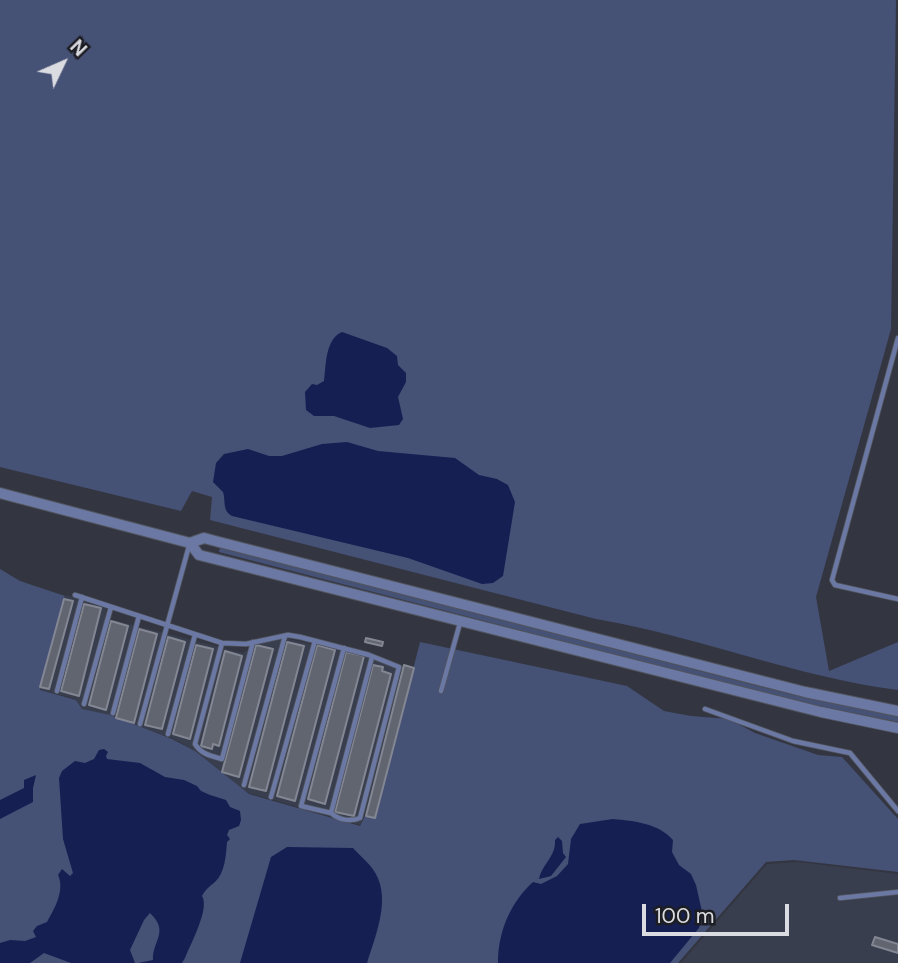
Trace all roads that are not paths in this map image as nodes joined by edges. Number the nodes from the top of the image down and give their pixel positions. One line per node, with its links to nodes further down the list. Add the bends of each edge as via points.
1 (898, 338): 6 (lane, via 832,579 848,590)
2 (0, 493): 3 (street)
3 (190, 543): 9 (street, via 199,555); 10 (lane); 22 (street, via 204,538 805,692)
4 (75, 595): 5 (lane)
5 (82, 597): 7 (lane); 18 (lane)
6 (898, 599)
7 (111, 607): 8 (lane); 20 (lane)
8 (139, 616): 10 (lane); 23 (lane)
9 (461, 619): 19 (lane); 25 (street)
10 (167, 626): 11 (lane); 24 (lane)
11 (195, 635): 15 (lane); 26 (lane)
12 (285, 636): 13 (lane); 14 (lane); 27 (lane)
13 (315, 641): 16 (lane); 28 (lane)
14 (253, 642): 15 (lane); 15 (lane, via 222,759 198,750 195,744)
15 (222, 643)
16 (344, 648): 17 (lane); 30 (lane, via 302,806)
17 (372, 657): 30 (lane); 30 (lane, via 399,667 360,818 352,821)
18 (57, 691)
19 (441, 691)
20 (84, 704)
21 (705, 709): 29 (lane, via 793,741 850,753)
22 (898, 710)
23 (113, 713)
24 (141, 724)
25 (898, 728)
26 (168, 734)
27 (244, 785)
28 (271, 797)
29 (898, 811)
30 (331, 813)
31 (898, 892): 32 (lane)
32 (840, 898)

